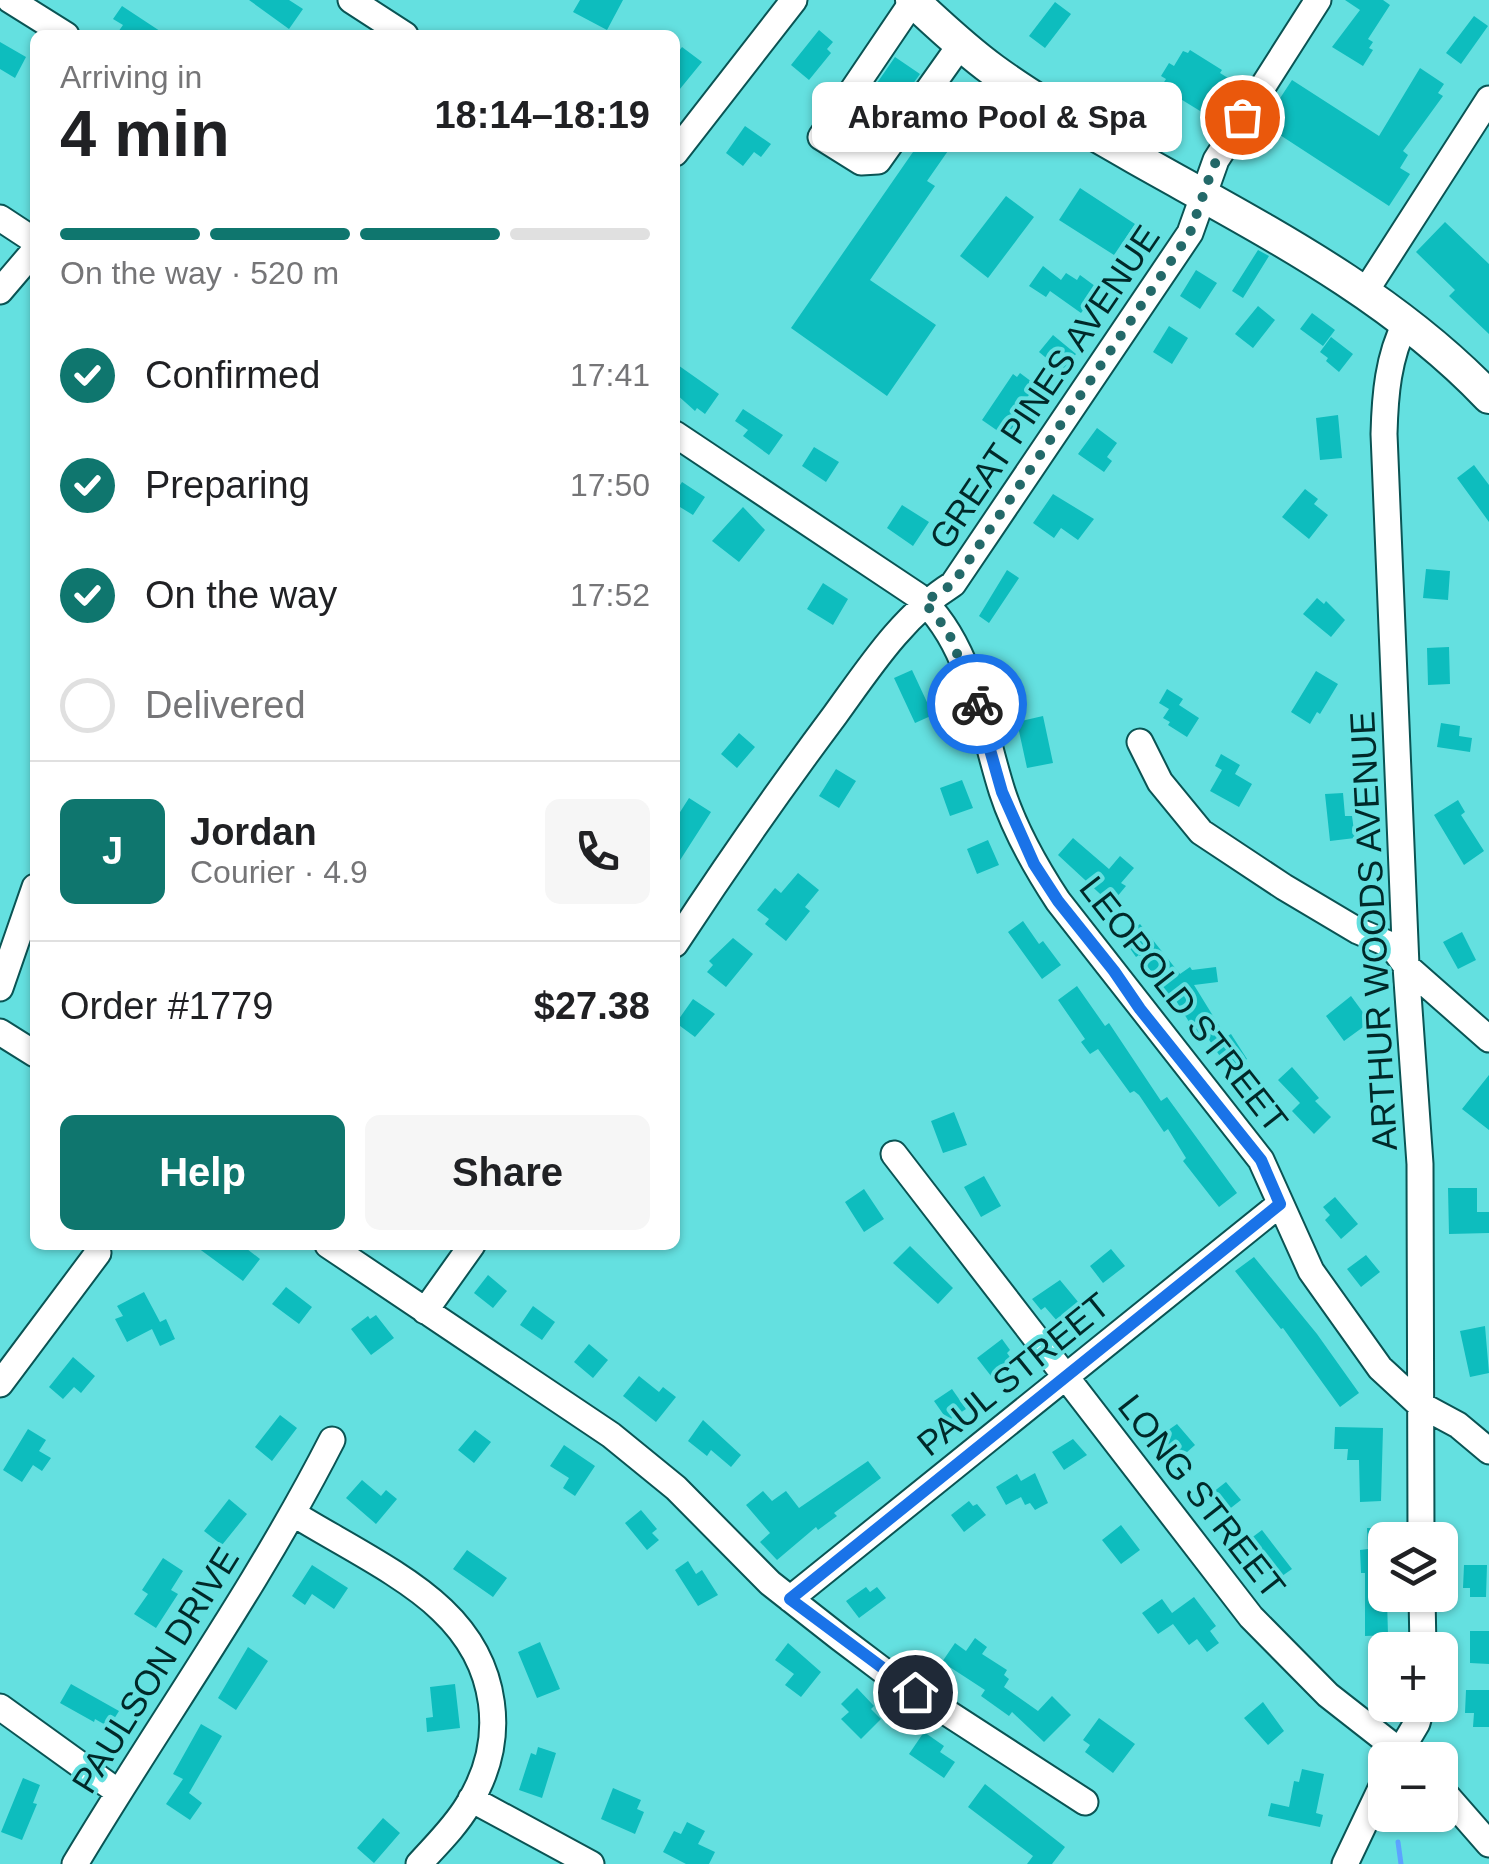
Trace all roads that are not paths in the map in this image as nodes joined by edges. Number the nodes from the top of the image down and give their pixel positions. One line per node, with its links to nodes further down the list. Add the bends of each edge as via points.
1 (10, 0): 6 (street)
2 (351, 0): 7 (street)
3 (794, 0): 11 (street)
4 (1318, 0): 12 (street, GREAT PINES AVENUE, via 1220,155)
5 (913, 1): 8 (main road); 8 (street, via 822,137 861,162 878,161)
6 (58, 30)
7 (397, 30)
8 (961, 44): 12 (main road, via 1019,88)
9 (1489, 99): 10 (street)
10 (1480, 132): 17 (street)
11 (680, 147)
12 (1204, 196): 17 (main road); 21 (street, GREAT PINES AVENUE, via 1190,233 953,584)
13 (0, 218): 14 (street)
14 (30, 238)
15 (30, 256): 16 (street)
16 (0, 291)
17 (1366, 292): 18 (main road)
18 (1406, 322): 19 (main road); 25 (street, ARTHUR WOODS AVENUE, via 1388,376 1384,434)
19 (1489, 398)
20 (680, 437): 21 (street)
21 (924, 602): 24 (street, GREAT PINES AVENUE, via 737,847); 31 (street, LEOPOLD STREET, via 957,650 1002,792 1034,864 1261,1160)
22 (1140, 742): 25 (street, via 1160,782 1201,832 1358,931 1391,944)
23 (30, 901): 26 (street)
24 (680, 936)
25 (1406, 966): 28 (street); 38 (street, ARTHUR WOODS AVENUE, via 1420,1164)
26 (0, 988)
27 (0, 1032): 29 (street)
28 (1489, 1039)
29 (30, 1051)
30 (894, 1154): 36 (street, LONG STREET)
31 (1280, 1204): 36 (street, PAUL STREET); 38 (street, LEOPOLD STREET, via 1334,1306 1380,1368)
32 (335, 1250): 35 (street)
33 (469, 1250): 35 (street)
34 (98, 1253): 37 (street)
35 (426, 1312): 43 (street, via 642,1459)
36 (1065, 1377): 43 (street, PAUL STREET); 45 (street, LONG STREET, via 1270,1638)
37 (0, 1384)
38 (1419, 1404): 40 (street, LEOPOLD STREET); 42 (street, ARTHUR WOODS AVENUE)
39 (332, 1440): 41 (street, PAULSON DRIVE)
40 (1489, 1451)
41 (294, 1514): 46 (street, PAULSON DRIVE); 47 (street, via 439,1606 468,1641 495,1712 492,1748)
42 (1421, 1522)
43 (790, 1599): 48 (street, via 889,1674)
44 (0, 1706): 46 (street)
45 (1385, 1742)
46 (118, 1792): 52 (street, PAULSON DRIVE)
47 (471, 1800): 53 (street); 54 (street)
48 (1085, 1802)
49 (1458, 1809): 51 (street)
50 (1368, 1816): 55 (street)
51 (1489, 1844)
52 (75, 1864)
53 (419, 1864)
54 (591, 1864)
55 (1345, 1864)

